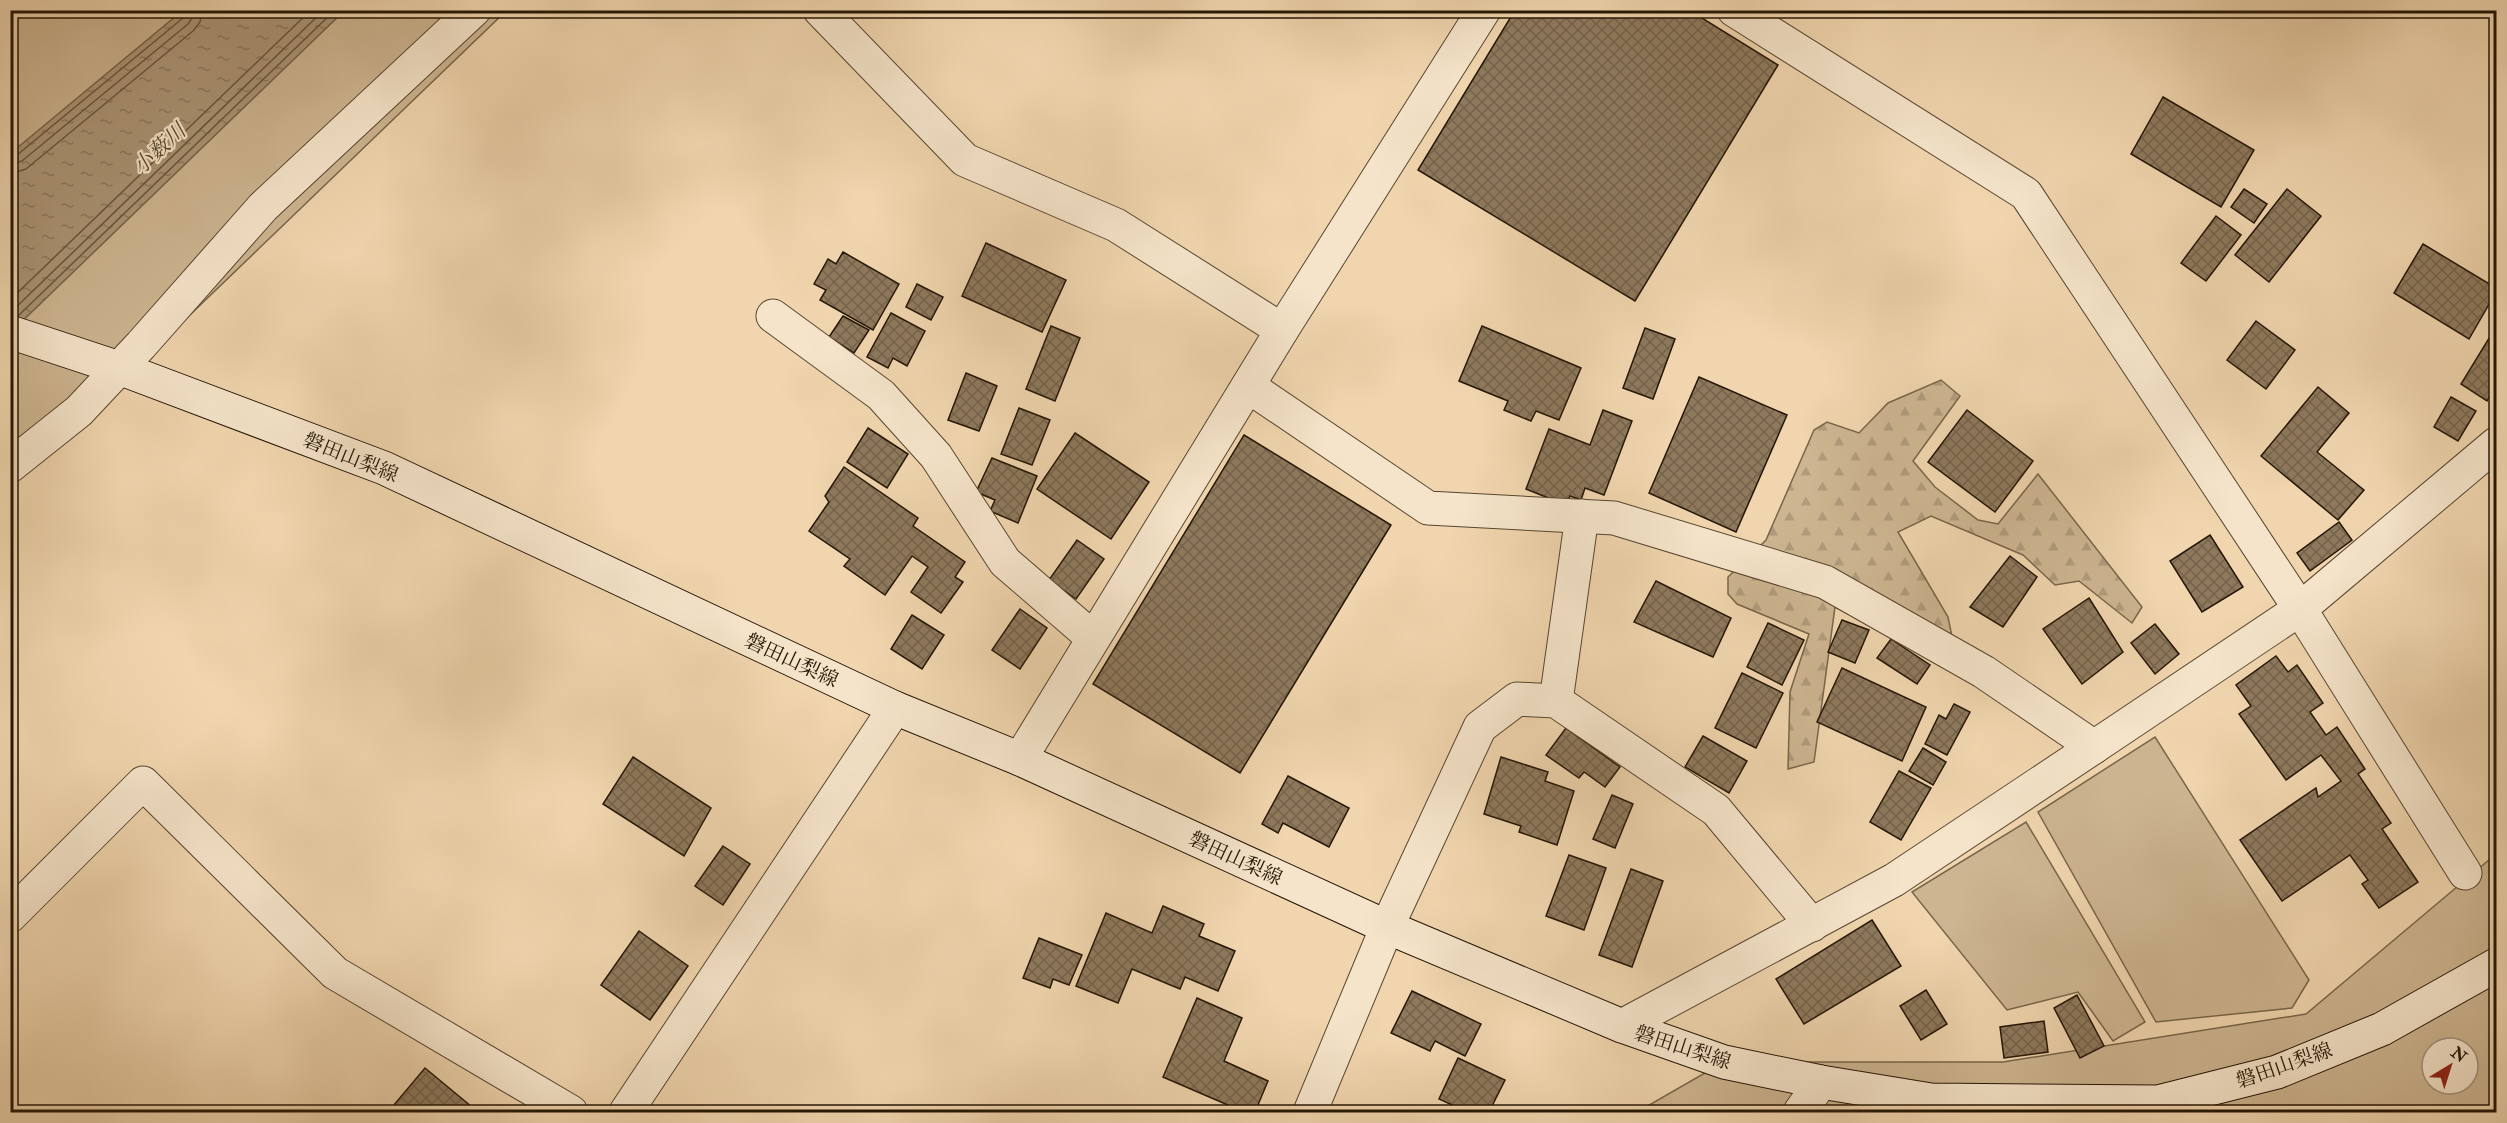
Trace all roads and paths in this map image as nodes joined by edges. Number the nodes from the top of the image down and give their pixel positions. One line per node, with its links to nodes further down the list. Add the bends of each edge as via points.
1 (474, 10): 8 (street, via 263,207)
2 (820, 10): 6 (street, via 965,160 1116,225)
3 (1484, 10): 6 (street)
4 (1734, 10): 13 (street, via 2026,194)
5 (772, 316): 14 (street, via 881,395 936,456 1005,562)
6 (1282, 330): 9 (street)
7 (10, 332): 8 (street, 磐田山梨線)
8 (113, 366): 11 (street, via 79,411); 16 (street, 磐田山梨線, via 384,468)
9 (1248, 386): 12 (street, via 1428,508); 14 (street)
10 (2496, 444): 13 (street)
11 (10, 466)
12 (1582, 516): 15 (street); 17 (street, via 1614,518 1825,582 1984,672)
13 (2300, 609): 17 (street); 19 (street)
14 (1094, 638): 18 (street)
15 (1556, 701): 21 (street, via 1716,810); 22 (street, via 1517,699 1480,726)
16 (895, 708): 18 (street, 磐田山梨線); 27 (street)
17 (2094, 747): 21 (street, via 1894,880)
18 (1020, 759): 22 (street, 磐田山梨線)
19 (2465, 873)
20 (10, 916): 26 (street, via 143,783 335,973)
21 (1812, 926): 24 (street)
22 (1387, 927): 24 (street, 磐田山梨線); 28 (street)
23 (2496, 965): 25 (street, 磐田山梨線, via 2382,1029 2277,1072 2158,1102 1931,1100)
24 (1622, 1026): 25 (street, 磐田山梨線, via 1724,1062)
25 (1821, 1082): 29 (street)
26 (571, 1113)
27 (626, 1113)
28 (1310, 1113)
29 (1800, 1113)

